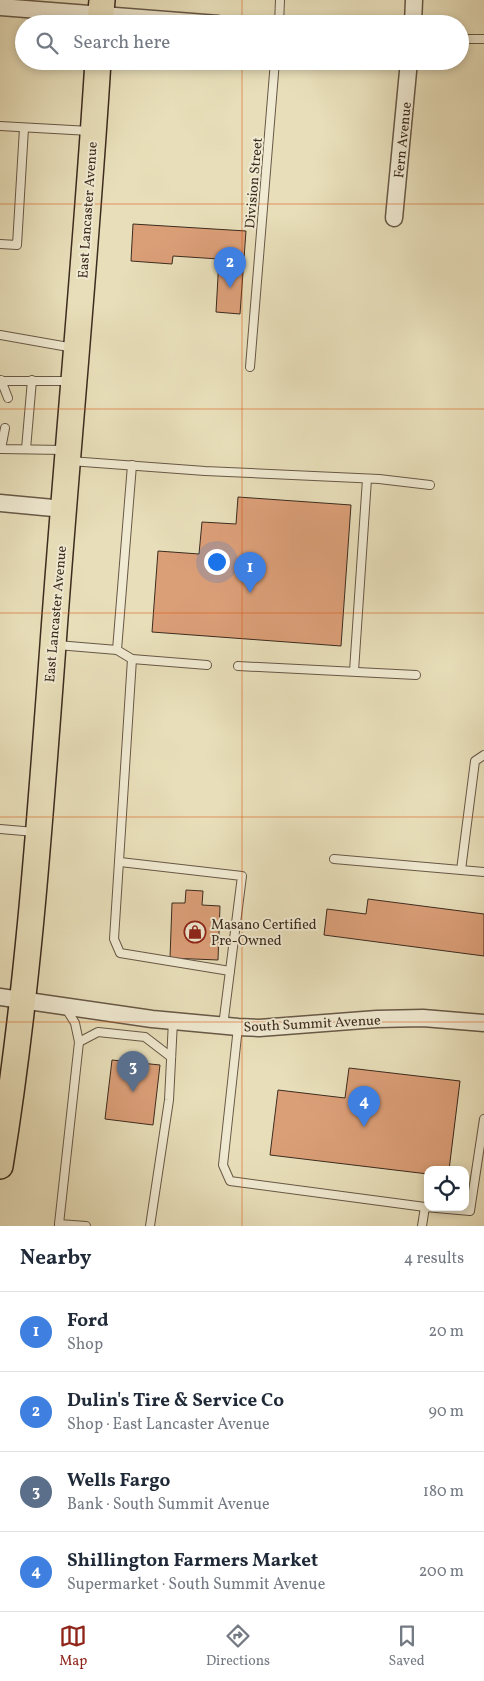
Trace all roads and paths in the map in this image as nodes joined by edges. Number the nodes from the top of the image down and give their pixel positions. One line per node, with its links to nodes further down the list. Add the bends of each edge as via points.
1 (280, 0): 6 (lane)
2 (414, 0): 7 (street)
3 (0, 7): 4 (street)
4 (101, 13): 5 (street)
5 (122, 15)
6 (279, 15)
7 (413, 15)
8 (469, 39): 9 (lane)
9 (484, 39)
10 (97, 70): 15 (main road, East Lancaster Avenue)
11 (275, 70): 20 (lane, Division Street)
12 (408, 70): 16 (street, Fern Avenue)
13 (0, 126): 14 (lane)
14 (24, 128): 15 (lane); 17 (lane, via 16,246)
15 (93, 131): 19 (main road, East Lancaster Avenue)
16 (394, 218)
17 (0, 244)
18 (0, 335): 19 (lane)
19 (76, 348): 23 (main road, East Lancaster Avenue)
20 (250, 367)
21 (1, 380): 22 (lane); 24 (lane)
22 (32, 380): 23 (lane); 26 (lane)
23 (74, 381): 28 (main road, East Lancaster Avenue)
24 (8, 398)
25 (5, 428): 27 (lane)
26 (26, 450): 27 (lane); 28 (lane)
27 (0, 451)
28 (68, 455): 29 (lane); 33 (main road, East Lancaster Avenue)
29 (132, 465): 30 (lane); 35 (lane)
30 (367, 479): 31 (lane); 39 (lane)
31 (430, 485)
32 (0, 503): 33 (street)
33 (64, 509): 34 (main road, East Lancaster Avenue)
34 (53, 644): 35 (lane); 43 (main road, East Lancaster Avenue)
35 (117, 650): 36 (lane)
36 (132, 659): 37 (lane); 45 (lane)
37 (207, 665)
38 (238, 666): 39 (lane)
39 (354, 671): 40 (lane)
40 (416, 675)
41 (484, 755): 46 (lane, via 475,761)
42 (0, 829): 43 (lane)
43 (37, 832): 49 (main road, East Lancaster Avenue)
44 (334, 859): 46 (lane)
45 (120, 862): 48 (lane, via 114,939 120,953); 48 (lane, via 242,876)
46 (461, 870): 47 (lane)
47 (484, 872)
48 (230, 971): 53 (lane)
49 (11, 998): 50 (street, South Summit Avenue); 57 (main road, East Lancaster Avenue, via 16,1070)
50 (65, 1007): 51 (street, South Summit Avenue); 54 (lane)
51 (172, 1021): 53 (street, South Summit Avenue); 55 (lane)
52 (484, 1023): 53 (street, South Summit Avenue, via 423,1018 267,1028)
53 (230, 1027): 58 (lane, via 223,1165 230,1181)
54 (79, 1042): 55 (lane, via 98,1032 145,1037); 61 (lane)
55 (171, 1057): 63 (lane, via 169,1100)
56 (484, 1119): 60 (lane)
57 (0, 1166)
58 (424, 1207)
59 (424, 1211): 64 (lane)
60 (469, 1211)
61 (59, 1225): 62 (lane)
62 (86, 1226)
63 (150, 1226)
64 (422, 1226)

